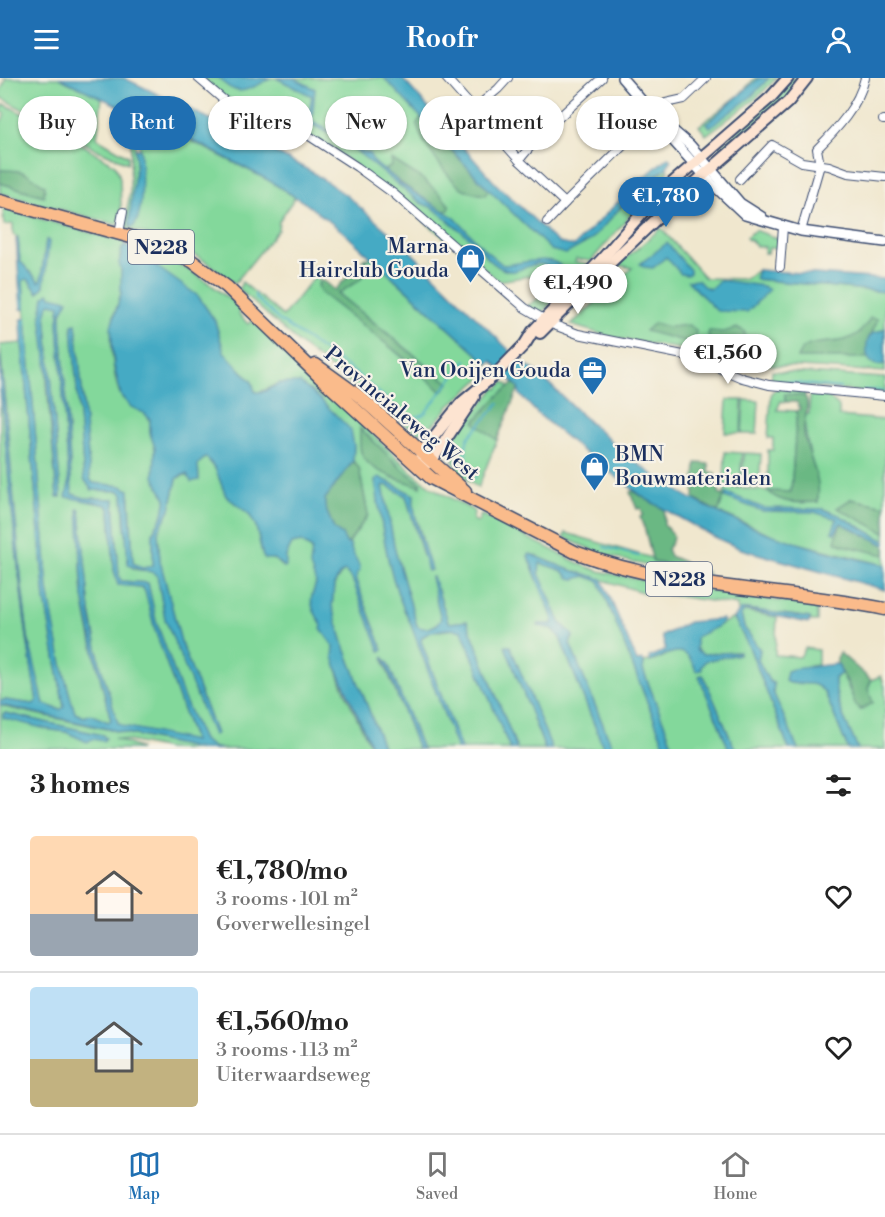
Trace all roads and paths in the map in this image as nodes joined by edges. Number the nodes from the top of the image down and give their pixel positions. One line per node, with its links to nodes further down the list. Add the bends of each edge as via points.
1 (198, 78): 32 (street, via 226,102 297,128 357,167 394,194 525,308)
2 (446, 78): 10 (street)
3 (508, 78): 11 (street)
4 (602, 78): 17 (street, via 542,133)
5 (622, 78): 12 (street)
6 (706, 78): 13 (street)
7 (788, 78): 18 (main road)
8 (807, 78): 20 (main road, via 783,106)
9 (865, 78): 19 (street, via 858,98 839,127 817,149)
10 (461, 96)
11 (490, 96)
12 (638, 96)
13 (679, 100)
14 (679, 135): 18 (street)
15 (510, 150): 17 (street)
16 (619, 150): 24 (street)
17 (519, 160): 24 (street)
18 (698, 161): 20 (street); 32 (main road, via 640,213)
19 (820, 165): 21 (street); 22 (street, via 796,160 772,145); 28 (street)
20 (707, 171): 27 (street, via 745,215); 32 (main road)
21 (885, 177)
22 (740, 179)
23 (0, 201): 29 (main road, Provincialeweg West / N228)
24 (565, 203): 26 (street)
25 (123, 212): 29 (street)
26 (547, 222)
27 (783, 227): 28 (street); 31 (street)
28 (801, 231): 30 (street)
29 (119, 233): 33 (main road, Provincialeweg West / N228, via 168,250 206,271)
30 (885, 242)
31 (780, 267)
32 (547, 321): 34 (main road); 35 (street, via 578,334 697,358 769,385)
33 (293, 349): 36 (main road, Provincialeweg West / N228, via 359,396); 38 (main road, Provincialeweg West / N228)
34 (478, 391): 36 (main road, via 461,403); 37 (main road)
35 (885, 396)
36 (421, 453): 37 (main road, Provincialeweg West / N228); 38 (main road)
37 (431, 462): 38 (main road); 39 (main road, Provincialeweg West / N228)
38 (418, 467): 39 (main road, Provincialeweg West / N228)
39 (486, 507): 40 (main road, Provincialeweg West / N228, via 575,552 650,575)
40 (885, 609)

